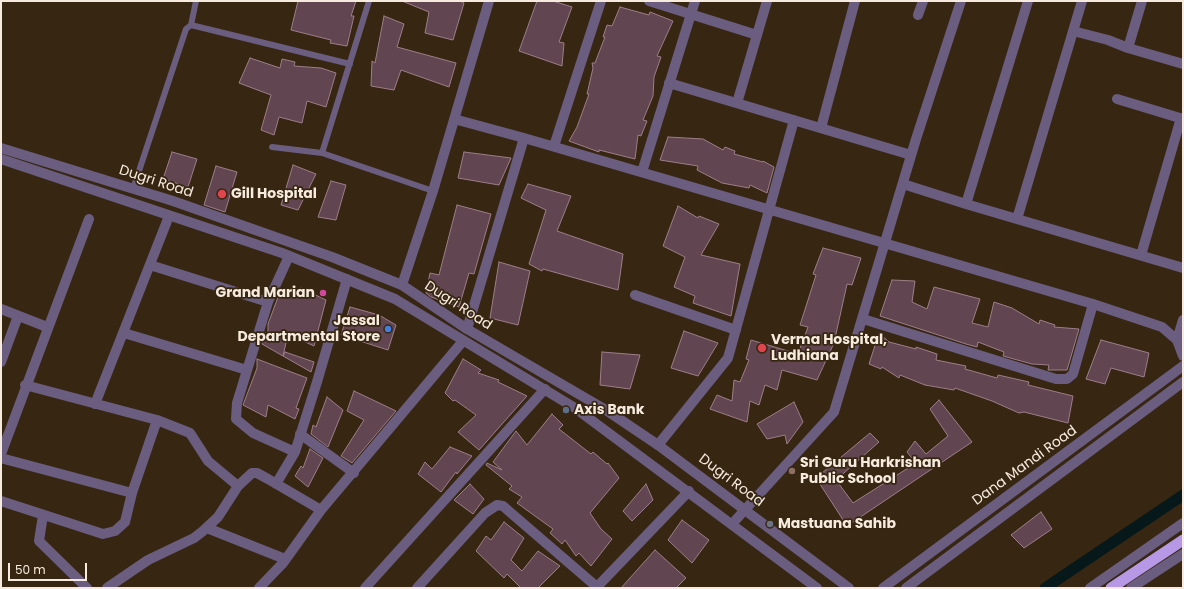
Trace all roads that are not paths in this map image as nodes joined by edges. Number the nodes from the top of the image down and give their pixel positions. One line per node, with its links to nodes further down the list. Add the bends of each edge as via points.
1 (196, 1): 16 (lane)
2 (369, 1): 20 (lane)
3 (490, 1): 26 (street)
4 (601, 1): 30 (street)
5 (650, 1): 14 (street)
6 (695, 1): 14 (street)
7 (768, 1): 18 (street)
8 (855, 1): 28 (street)
9 (923, 1): 15 (street)
10 (961, 1): 34 (street)
11 (1028, 1): 40 (street)
12 (1082, 1): 17 (street)
13 (1142, 1): 19 (street)
14 (691, 13): 18 (street); 22 (street)
15 (918, 15)
16 (191, 25): 20 (lane); 38 (lane, via 186,29)
17 (1073, 31): 19 (street); 44 (street)
18 (758, 34): 24 (street)
19 (1128, 48): 21 (street)
20 (350, 64): 33 (lane)
21 (1183, 64)
22 (669, 83): 24 (street); 36 (street)
23 (1117, 99): 25 (street)
24 (737, 103): 27 (street)
25 (1182, 118): 46 (street)
26 (454, 119): 29 (street); 39 (street)
27 (794, 120): 28 (street); 41 (street)
28 (821, 128): 34 (street)
29 (524, 138): 30 (street); 60 (street)
30 (554, 146): 36 (street)
31 (272, 147): 33 (lane)
32 (1, 148): 38 (street, Dugri Road)
33 (322, 153): 39 (lane)
34 (911, 155): 37 (street)
35 (1, 159): 42 (street, Dugri Road)
36 (642, 172): 41 (street)
37 (903, 184): 40 (street); 45 (street)
38 (133, 189): 51 (street, Dugri Road, via 332,257)
39 (433, 191): 51 (street)
40 (966, 204): 44 (street)
41 (769, 210): 45 (street); 61 (street)
42 (169, 216): 47 (street, Dugri Road); 48 (street)
43 (89, 219): 59 (street)
44 (1017, 219): 46 (street)
45 (886, 243): 54 (street); 57 (street)
46 (1141, 255): 49 (street)
47 (289, 256): 50 (street, Dugri Road); 53 (street)
48 (150, 265): 53 (street); 62 (street)
49 (1183, 268)
50 (346, 279): 64 (street, Dugri Road, via 396,299); 74 (street)
51 (402, 285): 60 (street, Dugri Road)
52 (635, 295): 61 (street)
53 (268, 302): 68 (street)
54 (1093, 304): 57 (street, via 1073,374 1067,379 1056,379); 63 (street, via 1162,327)
55 (1, 309): 56 (street)
56 (18, 316): 59 (street); 66 (street)
57 (862, 319): 85 (street, via 834,412)
58 (1183, 320): 63 (street)
59 (47, 327): 70 (street)
60 (467, 329): 75 (street, Dugri Road, via 606,410)
61 (736, 330): 75 (street, via 728,358)
62 (124, 333): 68 (street); 72 (street)
63 (1177, 340): 65 (street)
64 (463, 341): 71 (street, Dugri Road); 79 (street)
65 (1183, 356)
66 (1, 362)
67 (1183, 366): 102 (street, Dana Mandi Road)
68 (247, 370): 76 (street, via 237,403 236,419 253,433)
69 (1183, 382): 103 (street)
70 (25, 385): 72 (street); 77 (street)
71 (544, 390): 82 (street, Dugri Road, via 575,408); 98 (street)
72 (95, 404): 73 (street)
73 (157, 420): 81 (street, via 190,433 208,461); 83 (street)
74 (300, 434): 76 (street); 79 (street)
75 (658, 445): 85 (street, Dugri Road)
76 (294, 452): 80 (street)
77 (1, 454)
78 (1, 458): 83 (street)
79 (354, 473): 86 (street)
80 (276, 484): 81 (street, via 252,473); 86 (street)
81 (238, 486): 90 (street, via 218,517)
82 (688, 491): 89 (street, Dugri Road); 94 (street)
83 (132, 494): 87 (street, via 125,522 115,532 103,534)
84 (1, 501): 87 (street)
85 (745, 509): 89 (street); 101 (street, Dugri Road)
86 (321, 510): 93 (street)
87 (43, 515): 95 (street, via 39,541)
88 (1183, 523): 104 (street)
89 (732, 524): 100 (street, Dugri Road)
90 (207, 528): 93 (street); 96 (street, via 194,538 148,560)
91 (1183, 540): 105 (highway)
92 (1183, 554): 106 (street)
93 (285, 559): 97 (street)
94 (596, 587): 99 (street, via 503,506 496,505 484,513)
95 (87, 588)
96 (108, 588)
97 (259, 588)
98 (365, 588)
99 (416, 588)
100 (817, 588)
101 (849, 588)
102 (883, 588)
103 (906, 588)
104 (1090, 588)
105 (1111, 588)
106 (1131, 588)

